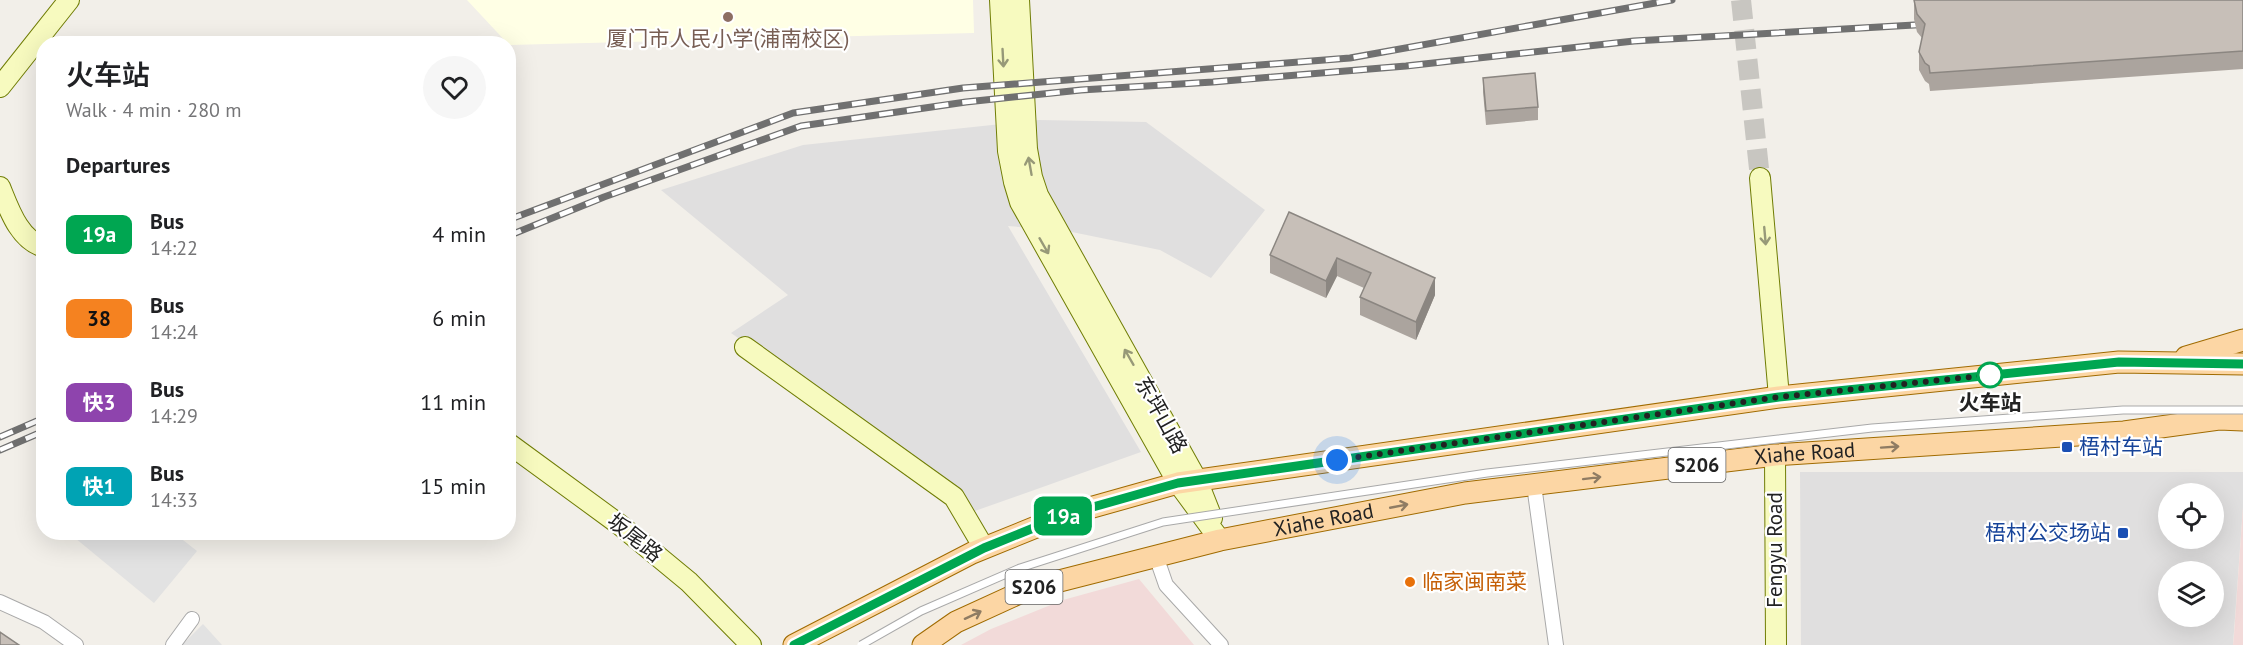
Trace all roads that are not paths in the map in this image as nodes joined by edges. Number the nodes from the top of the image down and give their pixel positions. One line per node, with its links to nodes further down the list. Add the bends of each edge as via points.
1 (69, 0): 4 (street)
2 (1000, 0): 19 (street, 东坪山路, one-way to 19, via 1008,151 1020,202)
3 (1019, 0): 19 (street, 东坪山路, one-way to 3, via 1038,195 1027,149)
4 (40, 36)
5 (36, 42): 6 (street)
6 (0, 87)
7 (1760, 178): 14 (street, one-way to 14)
8 (0, 187): 9 (street, via 19,229)
9 (36, 245)
10 (2243, 340): 12 (main road)
11 (745, 348): 22 (street, via 954,497)
12 (2170, 362): 13 (main road, S206); 14 (main road, S206, via 2119,362)
13 (2243, 364)
14 (1779, 397): 19 (main road, S206)
15 (2243, 410): 30 (lane, bridge, via 2123,410 1872,428 1487,473 1163,522 1020,568 921,611)
16 (2243, 420): 18 (main road, Xiahe Road / S206, one-way to 16, via 2124,432 2219,419)
17 (516, 449): 28 (street, 坂尾路, via 620,525 689,582)
18 (1775, 455): 20 (main road, Xiahe Road / S206, one-way to 18); 34 (street, Fengyu Road)
19 (1188, 482): 21 (street, 东坪山路); 22 (main road, S206, via 1068,514)
20 (1534, 485): 21 (main road, Xiahe Road / S206, one-way to 20, via 1465,493); 33 (street)
21 (1220, 540): 23 (main road, Xiahe Road / S206)
22 (984, 548): 29 (main road, S206)
23 (1156, 556): 31 (main road, S206, one-way to 23, via 956,622 1029,589); 32 (street, via 1166,585)
24 (0, 602): 26 (street, via 44,622)
25 (192, 620): 27 (street)
26 (76, 645)
27 (173, 645)
28 (751, 645)
29 (794, 645)
30 (861, 645)
31 (923, 645)
32 (1221, 645)
33 (1556, 645)
34 (1776, 645)

